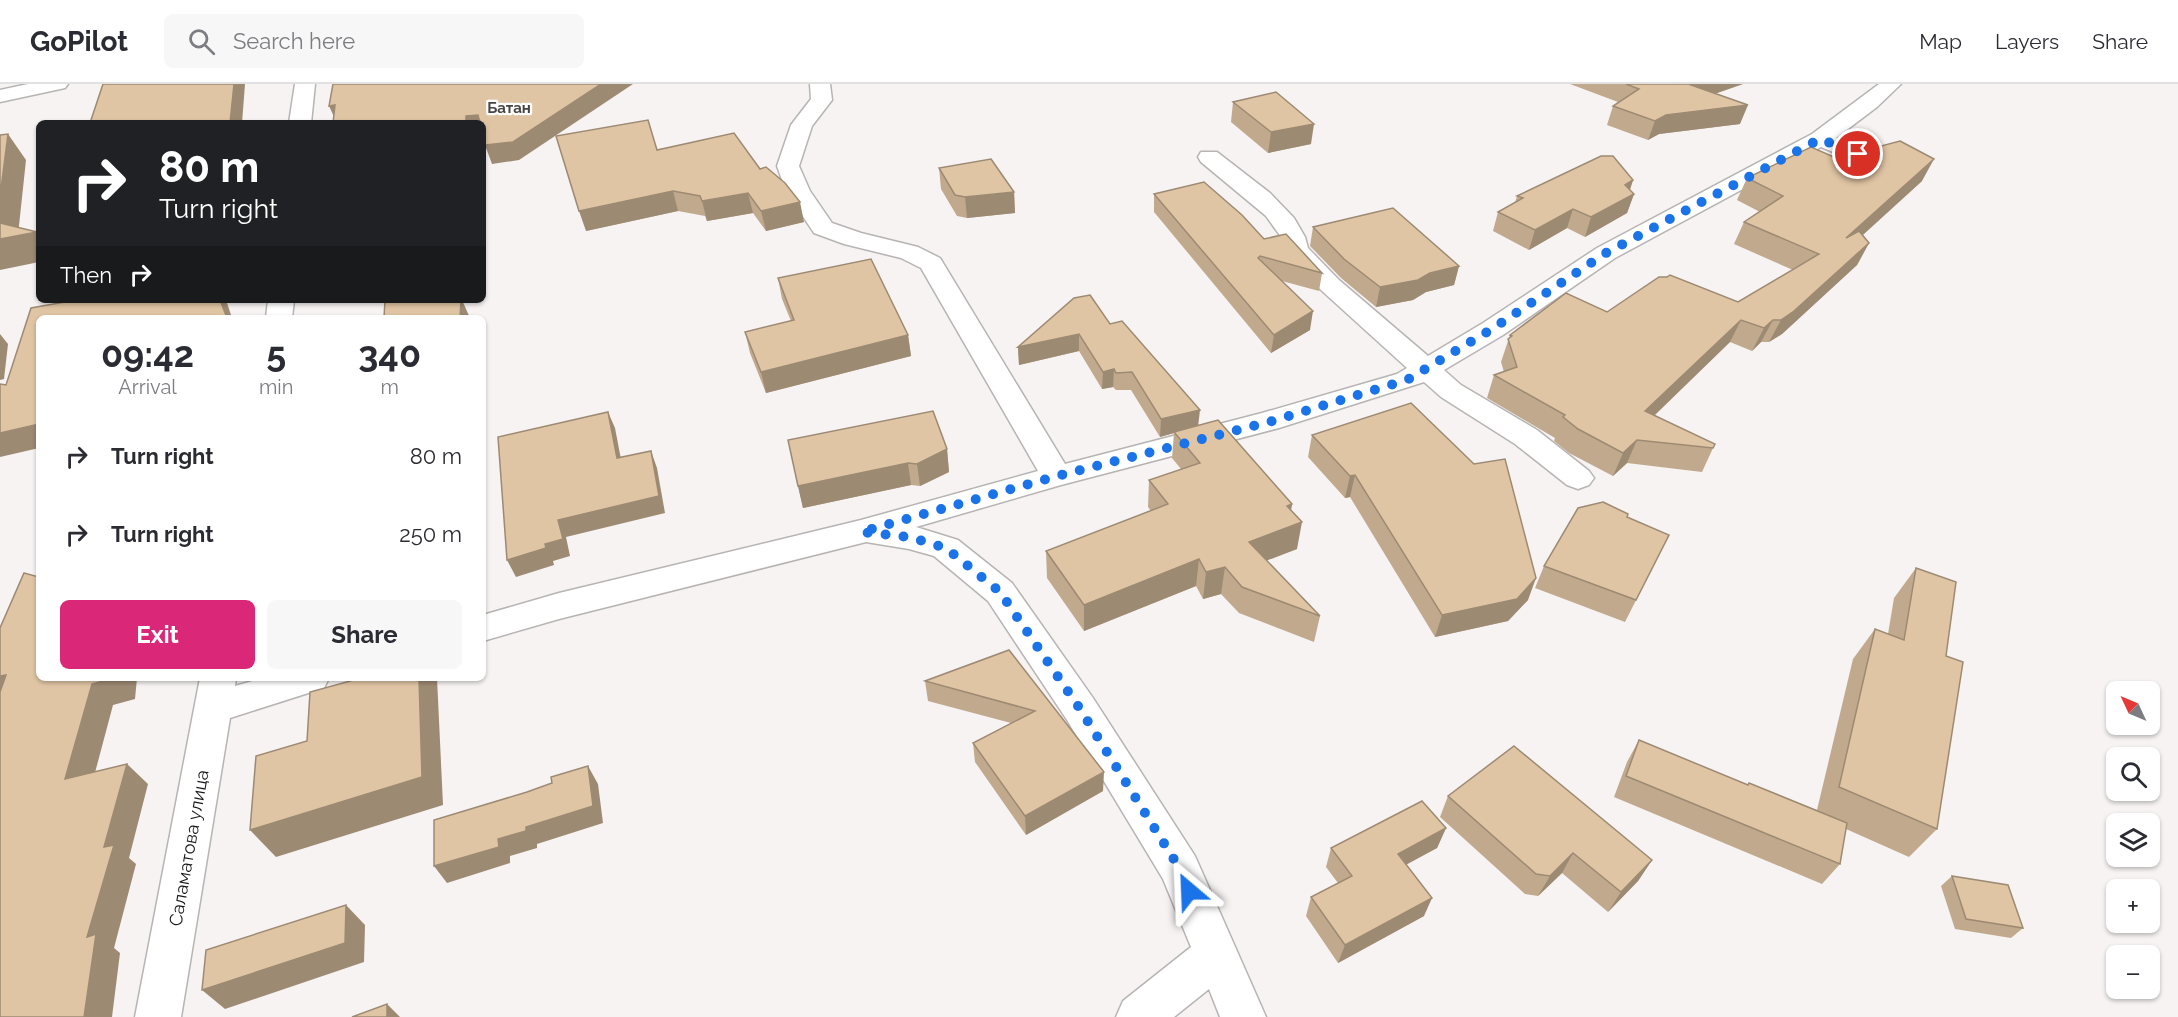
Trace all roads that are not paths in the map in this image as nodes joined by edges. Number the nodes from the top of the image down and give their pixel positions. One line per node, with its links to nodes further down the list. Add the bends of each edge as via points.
1 (58, 84): 5 (street)
2 (305, 84): 6 (street)
3 (820, 84): 11 (street, via 822,100 802,125 788,166 798,191 823,228 909,252 931,263)
4 (1891, 84): 7 (street)
5 (0, 96)
6 (300, 120)
7 (1820, 139): 8 (street); 10 (street, via 1606,253)
8 (1858, 154)
9 (1209, 157): 10 (street, via 1278,213 1305,260)
10 (1426, 369): 11 (street, via 1407,380 1269,422); 12 (street, via 1451,391 1526,437)
11 (1057, 476): 13 (street)
12 (1578, 478)
13 (861, 532): 14 (street); 17 (street, via 909,537 946,548 1000,592 1080,709 1180,869)
14 (486, 627)
15 (292, 681): 16 (street)
16 (215, 693): 18 (street, Саламатова улица)
17 (1218, 954): 19 (street); 20 (street)
18 (158, 1017)
19 (1139, 1017)
20 (1243, 1017)

